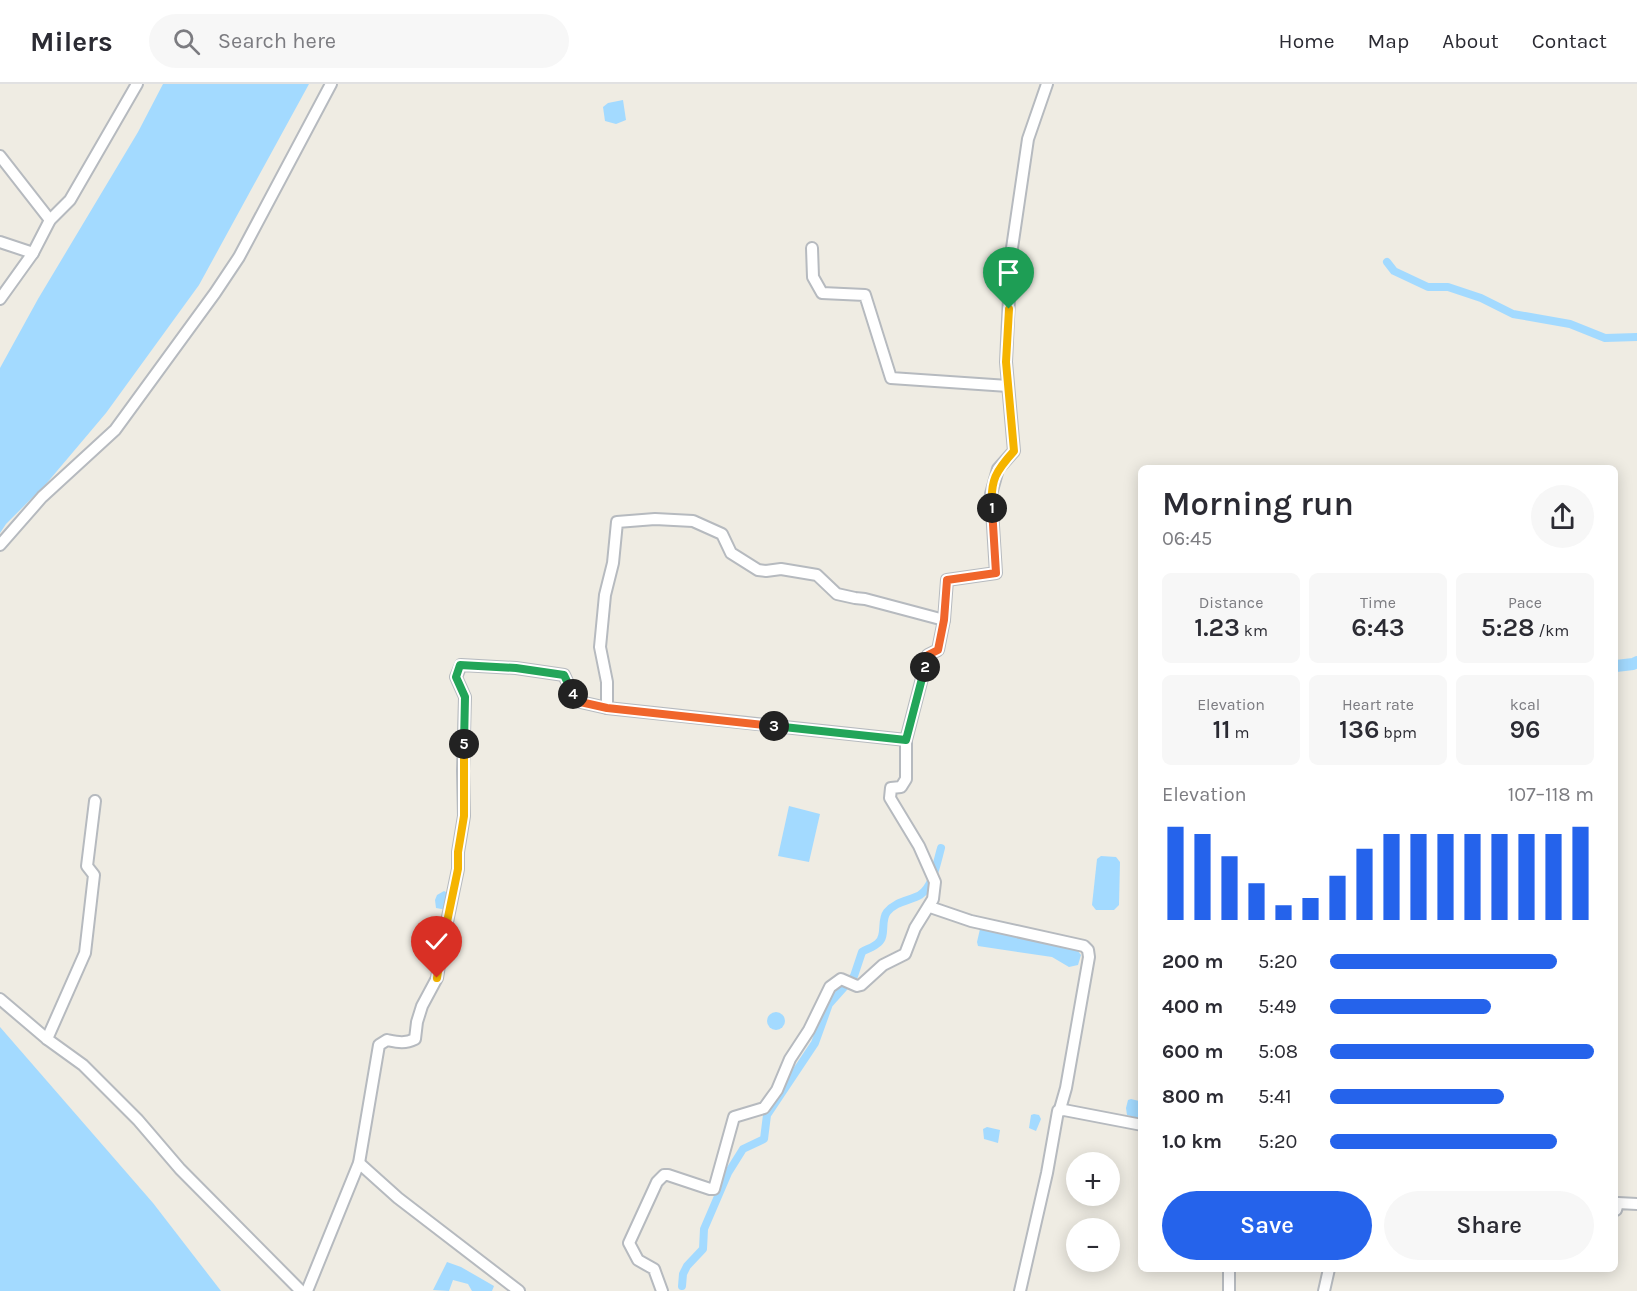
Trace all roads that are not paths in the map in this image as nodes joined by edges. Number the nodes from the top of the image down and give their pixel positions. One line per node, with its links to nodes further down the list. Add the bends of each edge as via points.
1 (137, 84): 5 (street, via 70,200)
2 (331, 84): 11 (street, via 239,257 215,293 114,430 42,497)
3 (1047, 84): 10 (street, via 1028,140 1011,255)
4 (0, 156): 5 (street)
5 (50, 220): 8 (street)
6 (0, 242): 8 (street)
7 (812, 248): 10 (street, via 813,277 822,293 866,295 891,378)
8 (33, 253): 9 (street)
9 (0, 299)
10 (1008, 386): 12 (street, via 1014,451 998,470 991,494 996,573 947,580)
11 (0, 545)
12 (944, 620): 13 (street, via 837,594 817,575 758,570 731,553 723,534 693,521 617,522 600,647); 14 (street, via 938,650 928,655)
13 (607, 708): 14 (street); 21 (street, via 576,701 564,675 460,665 456,677 465,697 464,816 437,978 422,1006 415,1039 402,1043 387,1040 379,1045)
14 (906, 740): 16 (street, via 906,779 901,787 891,788 890,798 935,882)
15 (95, 801): 18 (street, via 87,866 94,875 85,953)
16 (930, 908): 19 (street, via 1088,950); 29 (street, via 922,915 905,954 883,965 864,983 838,979 830,987 764,1108 734,1117 714,1189 668,1175 657,1182 629,1243 638,1260 654,1269)
17 (0, 999): 18 (street)
18 (47, 1039): 26 (street, via 83,1065)
19 (1060, 1109): 20 (street); 30 (street)
20 (1138, 1124)
21 (359, 1163): 27 (street); 28 (street)
22 (1618, 1203): 23 (street)
23 (1637, 1204)
24 (1229, 1272): 31 (street)
25 (1328, 1272): 32 (street)
26 (301, 1291)
27 (307, 1291)
28 (519, 1291)
29 (662, 1291)
30 (1020, 1291)
31 (1229, 1291)
32 (1324, 1291)

